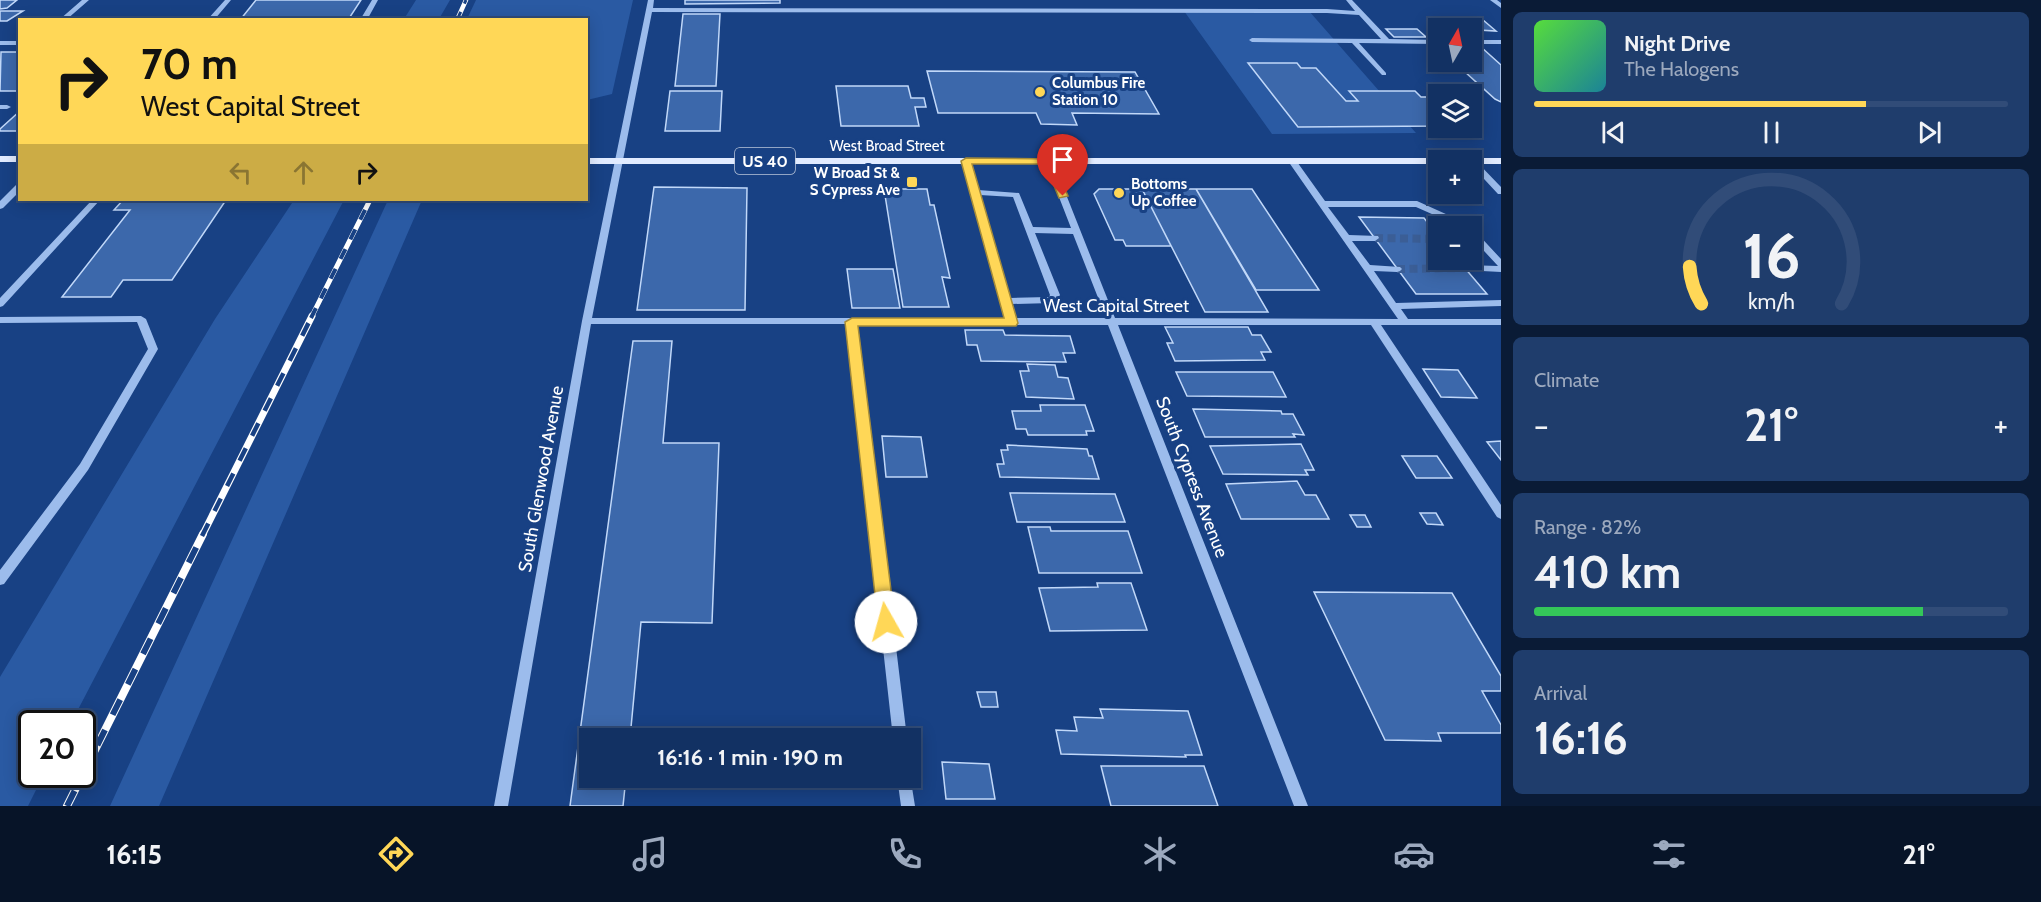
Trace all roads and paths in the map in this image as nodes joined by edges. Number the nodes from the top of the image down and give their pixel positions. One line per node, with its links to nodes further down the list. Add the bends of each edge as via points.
1 (86, 0): 10 (street)
2 (228, 0): 11 (street)
3 (375, 0): 12 (street)
4 (651, 0): 8 (street, South Glenwood Avenue)
5 (1349, 0): 9 (street)
6 (1493, 0): 7 (street)
7 (1501, 6)
8 (649, 10): 9 (street); 25 (street, South Glenwood Avenue)
9 (1361, 13): 15 (street)
10 (64, 18)
11 (212, 18)
12 (364, 18)
13 (1252, 40): 14 (street)
14 (1354, 41): 15 (street); 21 (street)
15 (1387, 41): 16 (street)
16 (1428, 42)
17 (1482, 42): 18 (street)
18 (1501, 42)
19 (0, 43): 20 (street)
20 (18, 43)
21 (1384, 74)
22 (0, 159): 23 (main road)
23 (18, 159)
24 (588, 160): 25 (main road, West Broad Street / US 40)
25 (621, 160): 26 (main road, West Broad Street / US 40); 54 (street, South Glenwood Avenue)
26 (966, 161): 27 (main road, West Broad Street / US 40); 34 (street)
27 (1049, 161): 28 (main road, West Broad Street / US 40); 41 (street, South Cypress Avenue)
28 (1292, 161): 29 (main road, West Broad Street / US 40); 37 (street)
29 (1428, 161)
30 (1501, 161): 31 (main road)
31 (1482, 162)
32 (1482, 172): 35 (street)
33 (18, 188): 38 (street)
34 (975, 192): 40 (street, via 1016,195); 49 (street)
35 (1501, 192)
36 (95, 201): 51 (street)
37 (1322, 204): 39 (street, via 1417,204); 42 (street)
38 (0, 206)
39 (1443, 216)
40 (1031, 231): 41 (street); 49 (street, via 1055,296 1052,300)
41 (1076, 231): 60 (street, South Cypress Avenue)
42 (1346, 238): 43 (street); 47 (street)
43 (1375, 238)
44 (1482, 246): 45 (street)
45 (1501, 266): 46 (street)
46 (1482, 267)
47 (1367, 268): 48 (street); 52 (street)
48 (1397, 268)
49 (1005, 301): 59 (street)
50 (1501, 303): 52 (street)
51 (0, 304)
52 (1394, 306): 57 (street)
53 (0, 320): 62 (street, via 141,319 153,349 84,467)
54 (587, 321): 55 (street, West Capital Street); 65 (street, South Glenwood Avenue)
55 (852, 322): 59 (street, West Capital Street); 63 (street)
56 (1374, 322): 57 (street, West Capital Street); 60 (street, West Capital Street); 61 (street)
57 (1405, 322): 58 (street, West Capital Street)
58 (1501, 322)
59 (1012, 323): 60 (street, West Capital Street)
60 (1113, 323): 67 (street, South Cypress Avenue)
61 (1501, 514)
62 (0, 580)
63 (899, 728)
64 (906, 788): 66 (street)
65 (501, 806)
66 (908, 806)
67 (1301, 806)

